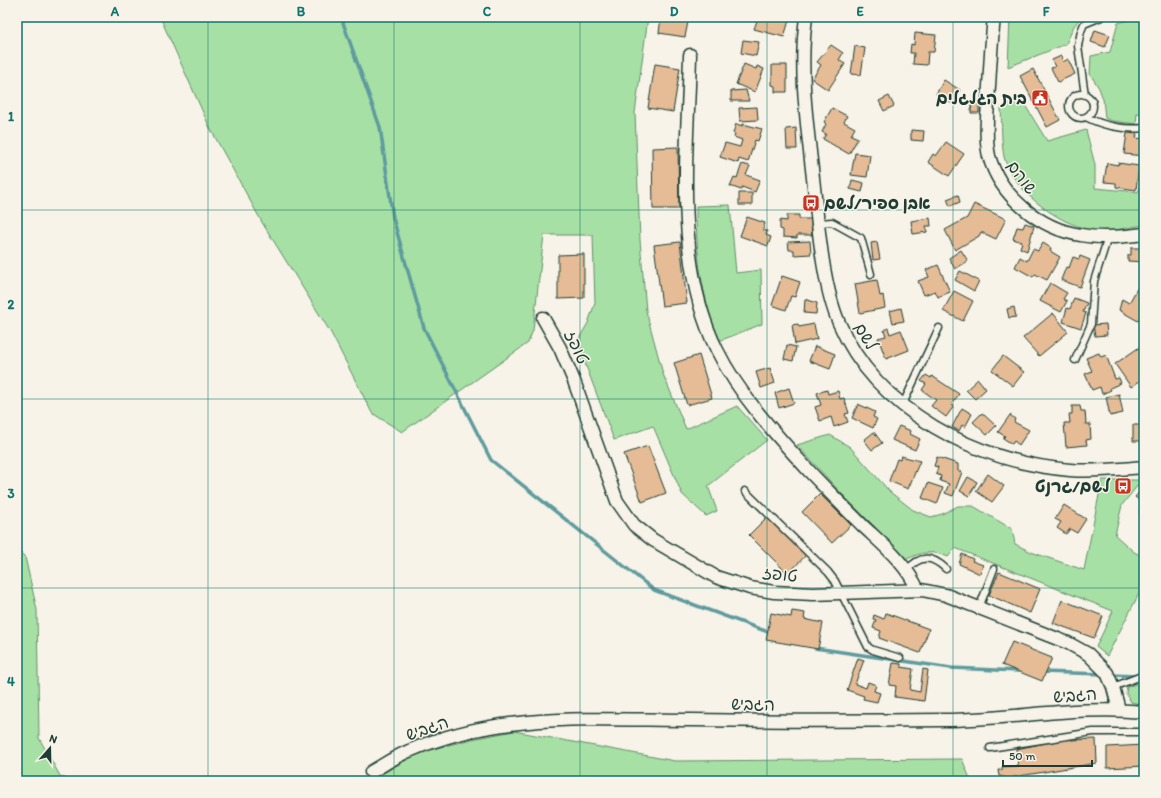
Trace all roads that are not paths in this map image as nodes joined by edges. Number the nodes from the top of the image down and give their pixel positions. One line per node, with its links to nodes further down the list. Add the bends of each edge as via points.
1 (806, 17): 8 (street, לשם, via 803,46 804,80)
2 (994, 17): 10 (street, שוהם, via 987,142 993,168 1006,190 1025,209 1047,224 1080,235)
3 (1101, 17): 5 (lane, via 1084,24 1079,38)
4 (690, 55): 20 (street, via 687,227 694,285 707,328 728,371 771,428)
5 (1085, 95): 6 (lane, via 1092,106 1090,114); 6 (lane, via 1074,96 1069,106 1073,115)
6 (1086, 117): 7 (lane, via 1115,126)
7 (1144, 128)
8 (819, 223): 11 (lane, via 832,222 861,238); 15 (street, לשם, via 829,294 838,323 861,362)
9 (1144, 234): 10 (street, שוהם)
10 (1108, 237): 14 (lane, via 1094,281 1091,324)
11 (871, 274)
12 (543, 318): 22 (street, טופז, via 560,348 574,381 614,494 620,507 634,525 694,566 733,584 780,593)
13 (939, 328): 15 (lane)
14 (1075, 360)
15 (903, 404): 16 (street, לשם, via 926,421 963,441 1026,463 1092,471)
16 (1144, 467)
17 (745, 491): 22 (lane, via 828,572)
18 (946, 569): 20 (lane, via 927,558 914,562)
19 (994, 569): 23 (lane)
20 (906, 570): 21 (street)
21 (918, 590): 22 (street, טופז); 23 (street, טופז, via 939,592)
22 (840, 593): 24 (lane, via 868,647)
23 (979, 608): 26 (street, טופז, via 1079,648 1102,666)
24 (900, 658)
25 (1144, 675): 26 (lane)
26 (1113, 687): 27 (street, טופז)
27 (1119, 710): 28 (street, הגביש); 31 (street, הגביש, via 1091,710 1010,718 834,722 548,719 503,724 454,735 408,751)
28 (1144, 712)
29 (1144, 732): 30 (lane, via 1093,732)
30 (990, 748)
31 (371, 772)

